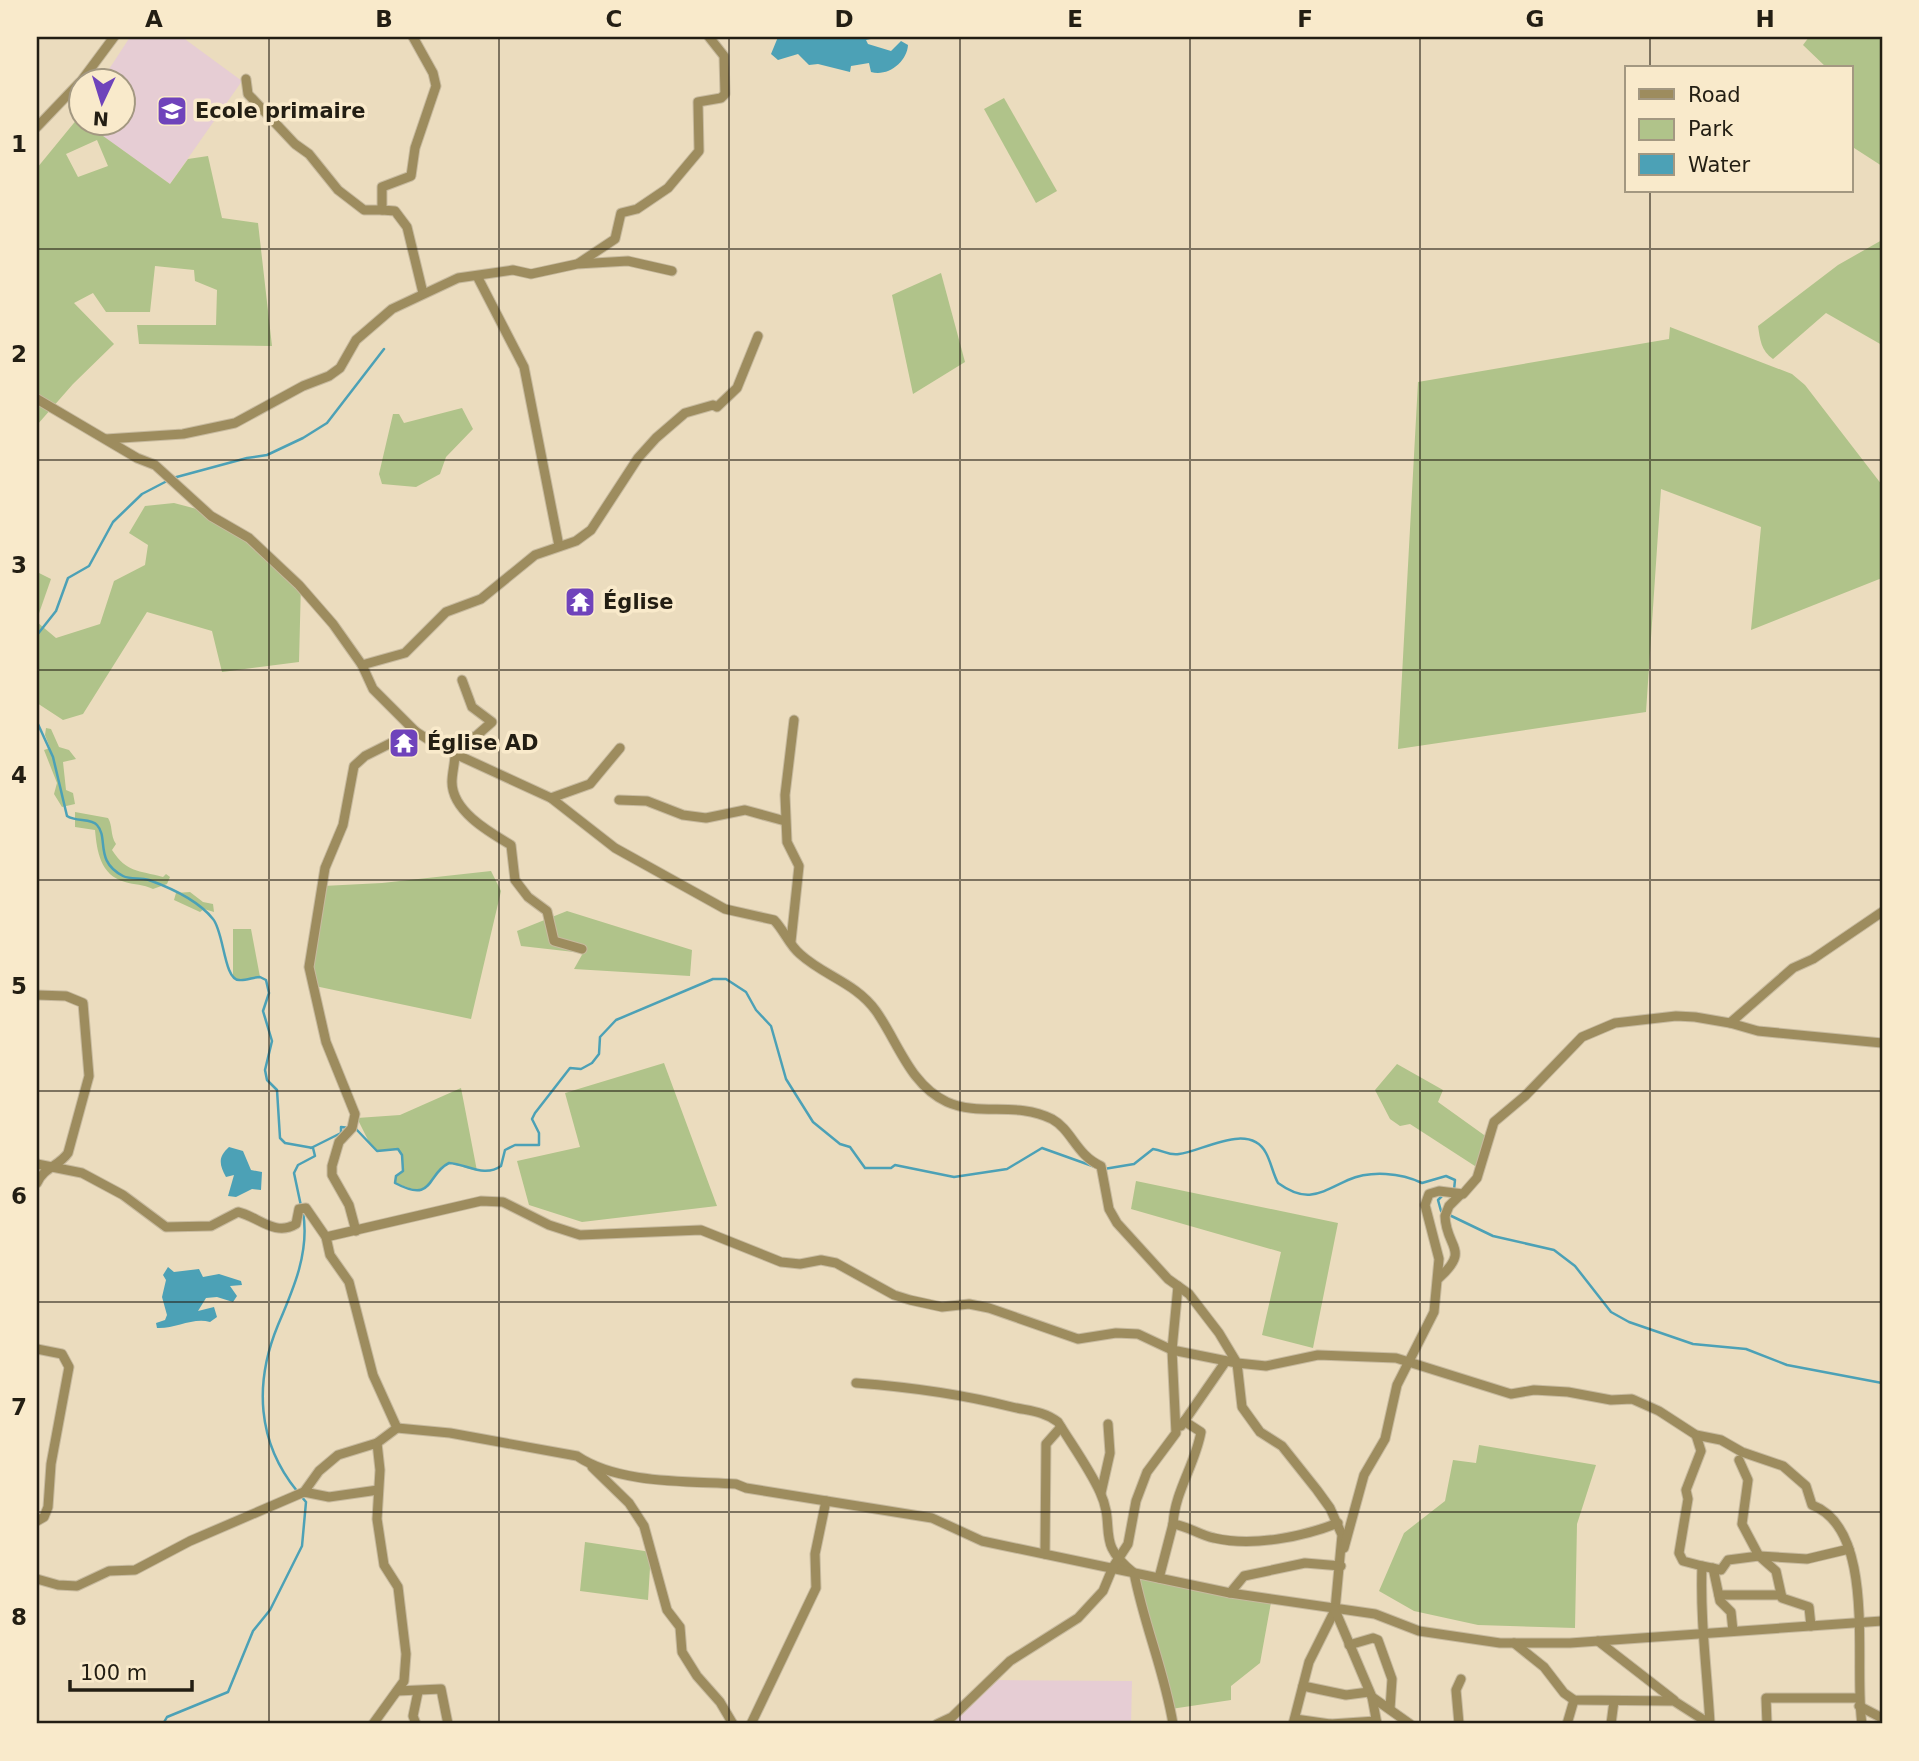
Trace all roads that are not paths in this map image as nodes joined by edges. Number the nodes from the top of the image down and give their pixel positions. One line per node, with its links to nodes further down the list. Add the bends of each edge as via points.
1 (114, 37): 4 (street)
2 (413, 37): 8 (street, via 433,72 435,91 427,105 411,176 382,187)
3 (709, 37): 9 (street, via 724,56 725,94 698,103 699,150 667,187 643,205 621,213 615,239 608,246)
4 (92, 66)
5 (246, 79): 8 (street, via 248,94 338,190 364,209)
6 (66, 97): 7 (street)
7 (37, 127)
8 (382, 210): 12 (street, via 395,211 407,227)
9 (577, 264): 10 (street, via 628,261); 11 (street, via 531,274 513,270)
10 (672, 271)
11 (477, 276): 12 (street, via 458,278); 16 (street, via 524,367)
12 (423, 293): 15 (street, via 392,309 356,340 341,368 236,423 183,434)
13 (758, 336): 16 (street, via 737,387 717,407 685,413 666,428 638,458 591,530)
14 (37, 399): 15 (street)
15 (106, 439): 17 (street, via 155,465 211,516 249,538 333,624)
16 (559, 546): 17 (street, via 534,555 481,600 446,612 405,653)
17 (362, 666): 20 (street, via 373,690)
18 (462, 680): 21 (street, via 472,706 492,722 476,736)
19 (794, 720): 26 (street)
20 (415, 731): 21 (street); 37 (street, via 354,766 343,825 325,868 309,967 326,1042 355,1114 352,1128 339,1142 332,1175 349,1205)
21 (443, 748): 23 (street)
22 (620, 748): 24 (street, via 590,784)
23 (456, 754): 24 (street); 29 (street, via 452,783 456,800 511,845 515,880 547,911 554,941)
24 (551, 798): 28 (street, via 615,848 725,909 774,920)
25 (619, 800): 26 (street, via 647,801 706,818 745,810)
26 (785, 821): 28 (street, via 787,842 799,866)
27 (1882, 912): 31 (street, via 1793,968)
28 (791, 943): 40 (street, via 825,973 857,989 920,1083 935,1095 979,1109 1020,1107 1060,1124 1079,1151 1104,1169 1110,1209 1117,1223)
29 (582, 948)
30 (37, 995): 34 (street, via 80,1000 87,1020 89,1080 68,1153)
31 (1730, 1023): 32 (street, via 1758,1031); 36 (street, via 1676,1016 1649,1018 1615,1023 1581,1037 1494,1122 1477,1178)
32 (1882, 1043)
33 (37, 1164): 34 (street)
34 (51, 1165): 35 (street); 38 (street, via 82,1172 166,1227 211,1226 238,1212 259,1223 286,1228 296,1224 302,1207)
35 (37, 1183)
36 (1460, 1195): 39 (street, via 1445,1216 1457,1253 1454,1264); 39 (street, via 1433,1191 1425,1205 1437,1243)
37 (356, 1231): 38 (street); 42 (street, via 481,1201 503,1202 580,1235 701,1230 780,1262 836,1263 910,1300 942,1307 969,1304 989,1308 1078,1339 1138,1334)
38 (326, 1237): 50 (street, via 330,1255 349,1282 373,1376)
39 (1439, 1278): 44 (street, via 1434,1312)
40 (1178, 1286): 42 (street); 45 (street, via 1219,1333)
41 (37, 1349): 60 (street, via 62,1354 69,1367 49,1501 44,1517)
42 (1172, 1350): 43 (street); 51 (street)
43 (1226, 1361): 45 (street); 47 (street)
44 (1407, 1362): 45 (street, via 1318,1355 1266,1366); 52 (street, via 1511,1394 1534,1390 1632,1399); 64 (street, via 1385,1439 1358,1490)
45 (1237, 1363): 61 (street, via 1242,1407 1260,1432 1282,1446)
46 (856, 1383): 49 (street, via 997,1403 1049,1415)
47 (1184, 1421): 51 (street); 62 (street, via 1200,1432 1179,1489)
48 (1108, 1424): 58 (street, via 1110,1453)
49 (1061, 1427): 58 (street); 65 (street, via 1046,1444)
50 (397, 1428): 53 (street); 55 (street, via 577,1456)
51 (1176, 1433): 67 (street, via 1147,1472 1128,1545)
52 (1696, 1435): 63 (street, via 1721,1440 1795,1474 1806,1486 1812,1504 1836,1521); 69 (street, via 1701,1451 1686,1490 1679,1553 1683,1561)
53 (377, 1444): 56 (street); 57 (street, via 338,1455 318,1471)
54 (1739, 1460): 66 (street, via 1748,1480 1742,1524)
55 (593, 1466): 59 (street, via 661,1480 736,1483); 103 (street, via 644,1526 667,1610 680,1627 682,1652)
56 (379, 1490): 57 (street, via 329,1497); 88 (street, via 377,1519 384,1565 398,1587 406,1654 404,1681)
57 (304, 1492): 73 (street, via 135,1570 109,1572 77,1586)
58 (1101, 1493): 67 (street)
59 (826, 1501): 65 (street, via 932,1518 982,1541); 104 (street, via 815,1554 817,1588)
60 (37, 1521)
61 (1338, 1523): 62 (street, via 1301,1534 1236,1540 1213,1538); 64 (street)
62 (1173, 1524): 72 (street)
63 (1849, 1549): 66 (street, via 1807,1559); 79 (street)
64 (1342, 1553): 68 (street)
65 (1045, 1554): 67 (street)
66 (1759, 1556): 70 (street, via 1728,1560 1723,1570); 76 (street, via 1776,1571)
67 (1116, 1564): 71 (street); 105 (street, via 1103,1591 1078,1618 1010,1661 952,1717)
68 (1341, 1566): 74 (street, via 1305,1563 1244,1576); 77 (street)
69 (1702, 1566): 70 (street); 82 (street)
70 (1713, 1568): 75 (street)
71 (1135, 1573): 72 (street); 106 (street)
72 (1159, 1578): 74 (street)
73 (37, 1579)
74 (1230, 1592): 77 (street)
75 (1719, 1595): 76 (street); 81 (street, via 1730,1609)
76 (1781, 1595): 80 (street, via 1805,1604)
77 (1335, 1610): 84 (street, via 1376,1614 1419,1631); 85 (street); 87 (street, via 1309,1662)
78 (1882, 1621): 79 (street)
79 (1859, 1622): 80 (street); 94 (street)
80 (1811, 1626): 81 (street)
81 (1733, 1632): 82 (street)
82 (1701, 1634): 83 (street); 112 (street)
83 (1598, 1641): 84 (street); 93 (street)
84 (1514, 1643): 91 (street)
85 (1349, 1645): 90 (street); 95 (street, via 1378,1640 1392,1679)
86 (1461, 1679): 109 (street, via 1456,1690)
87 (1303, 1686): 90 (street, via 1346,1695); 98 (street)
88 (397, 1691): 89 (street); 100 (street)
89 (418, 1692): 101 (street); 102 (street, via 441,1689)
90 (1371, 1694): 95 (street); 99 (street)
91 (1574, 1700): 92 (street); 110 (street)
92 (1614, 1701): 93 (street); 111 (street)
93 (1674, 1701): 97 (street)
94 (1859, 1702): 96 (street); 113 (street, via 1766,1698); 114 (street)
95 (1390, 1709): 108 (street)
96 (1882, 1718)
97 (1700, 1721): 112 (street)
98 (1294, 1722): 107 (street)
99 (1377, 1723): 107 (street)
100 (373, 1724)
101 (416, 1724)
102 (448, 1724)
103 (733, 1724)
104 (751, 1724)
105 (937, 1724)
106 (1173, 1724)
107 (1330, 1724)
108 (1410, 1724)
109 (1459, 1724)
110 (1567, 1724)
111 (1611, 1724)
112 (1710, 1724)
113 (1767, 1724)
114 (1862, 1724)

